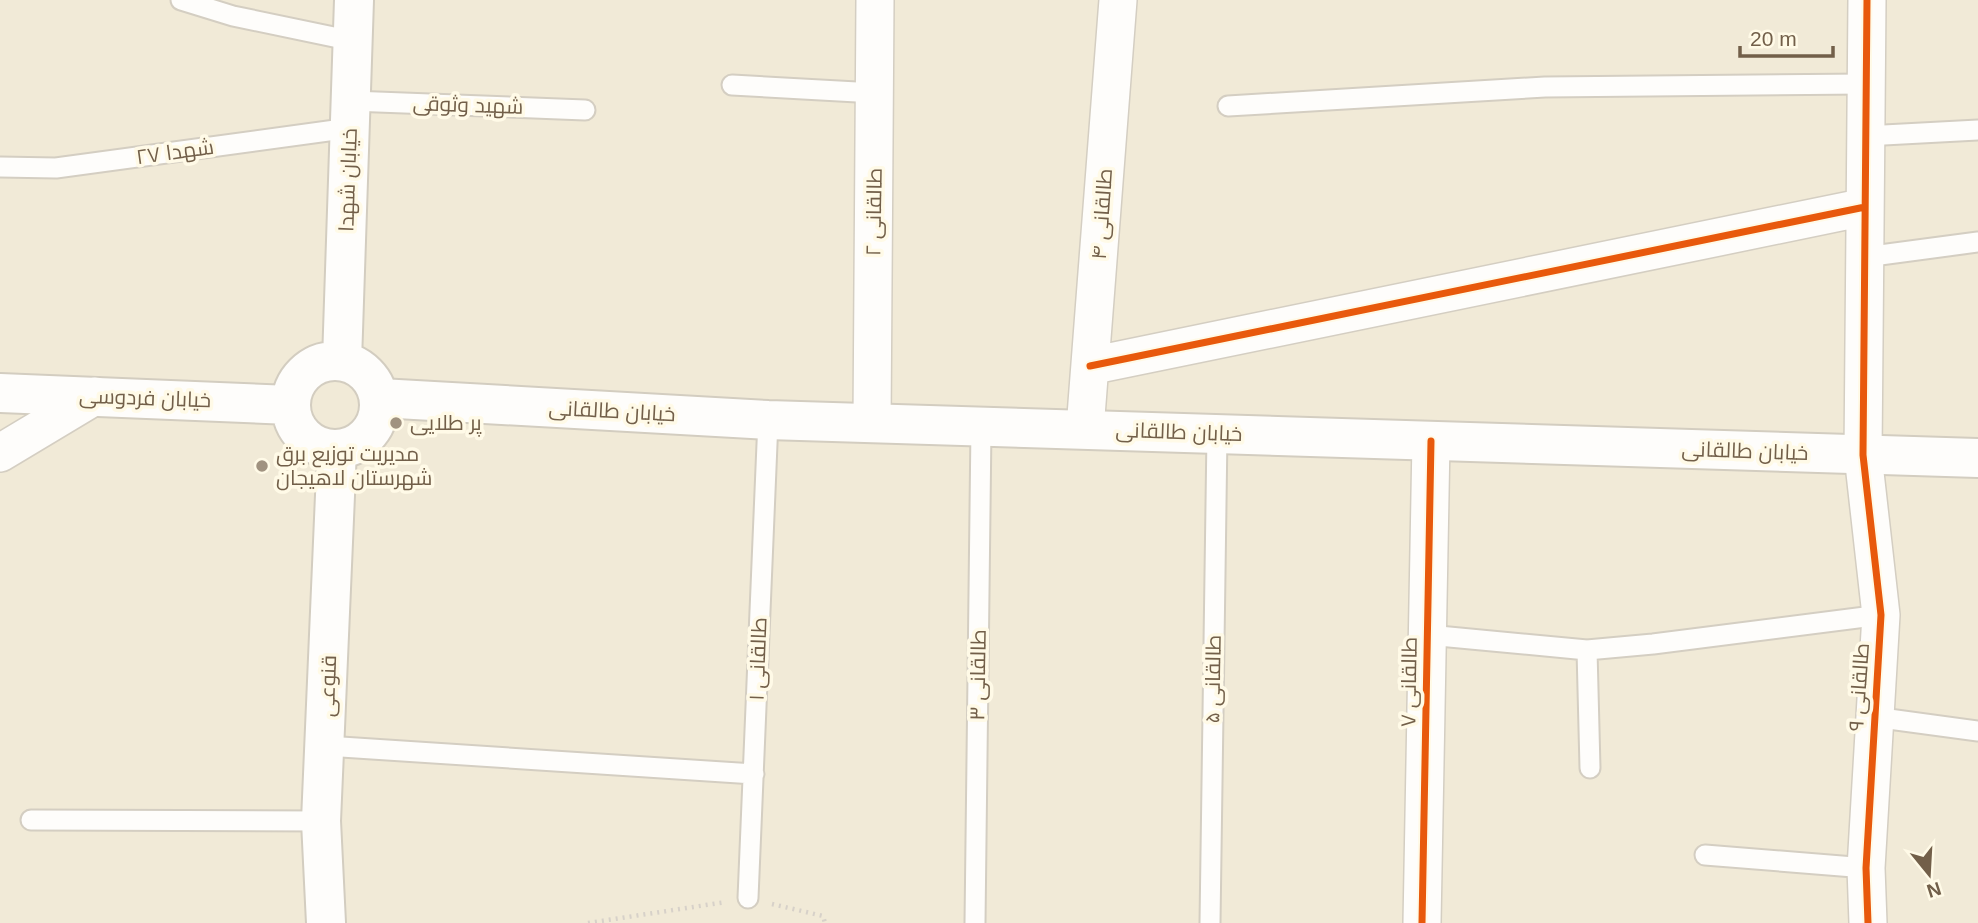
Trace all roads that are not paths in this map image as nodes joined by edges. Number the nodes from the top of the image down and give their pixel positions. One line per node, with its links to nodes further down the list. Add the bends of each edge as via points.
1 (181, 0): 6 (lane, via 233,16)
2 (354, 0): 6 (main road, خیابان شهدا)
3 (875, 0): 9 (street, طالقانی ۲)
4 (1118, 0): 20 (street, طالقانی ۴)
5 (1867, 0): 7 (street, طالقانی ۹)
6 (353, 41): 12 (main road, خیابان شهدا)
7 (1865, 84): 10 (lane, via 1545,87); 14 (street, طالقانی ۹)
8 (732, 85): 9 (lane)
9 (875, 93): 26 (street, طالقانی ۲)
10 (1228, 106)
11 (585, 110): 12 (lane, شهید وثوقی)
12 (351, 114): 15 (lane, ۲۷ شهدا, via 57,168); 19 (main road, خیابان شهدا)
13 (1978, 130): 14 (lane)
14 (1865, 136): 16 (street, طالقانی ۹)
15 (0, 167)
16 (1866, 207): 18 (street, طالقانی ۹); 20 (street)
17 (1978, 242): 18 (lane)
18 (1865, 257): 33 (street, طالقانی ۹)
19 (342, 361): 23 (main road, via 367,373); 24 (main road, via 312,366 300,376)
20 (1090, 366): 28 (street, طالقانی ۴)
21 (0, 393): 22 (main road, خیابان فردوسی)
22 (95, 396): 24 (main road, خیابان فردوسی); 32 (street)
23 (380, 398): 25 (main road, خیابان طالقانی); 31 (main road, via 376,424 368,435)
24 (290, 405): 31 (main road, via 292,418 307,440)
25 (768, 420): 26 (main road, خیابان طالقانی); 42 (lane, طالقانی ۱)
26 (872, 423): 27 (main road, خیابان طالقانی)
27 (981, 427): 28 (main road, خیابان طالقانی); 49 (lane, طالقانی ۳)
28 (1085, 429): 29 (main road, خیابان طالقانی)
29 (1217, 434): 30 (main road, خیابان طالقانی); 50 (lane, طالقانی ۵)
30 (1431, 441): 33 (main road, خیابان طالقانی); 36 (street, طالقانی ۷)
31 (337, 449): 40 (main road, قنوعی)
32 (0, 453)
33 (1863, 454): 34 (main road, خیابان طالقانی); 35 (street, طالقانی ۹)
34 (1978, 458)
35 (1881, 615): 37 (lane); 38 (street, طالقانی ۹)
36 (1428, 635): 37 (lane); 51 (street, طالقانی ۷)
37 (1587, 650): 41 (lane)
38 (1874, 717): 39 (lane); 46 (street, طالقانی ۹)
39 (1978, 731)
40 (326, 746): 42 (lane); 44 (main road, قنوعی)
41 (1590, 768)
42 (754, 774): 47 (lane, طالقانی ۱)
43 (31, 820): 44 (lane)
44 (321, 821): 48 (main road, قنوعی)
45 (1705, 855): 46 (lane)
46 (1866, 868): 52 (street, طالقانی ۹)
47 (748, 898)
48 (326, 923)
49 (975, 923)
50 (1210, 923)
51 (1422, 923)
52 (1868, 923)

